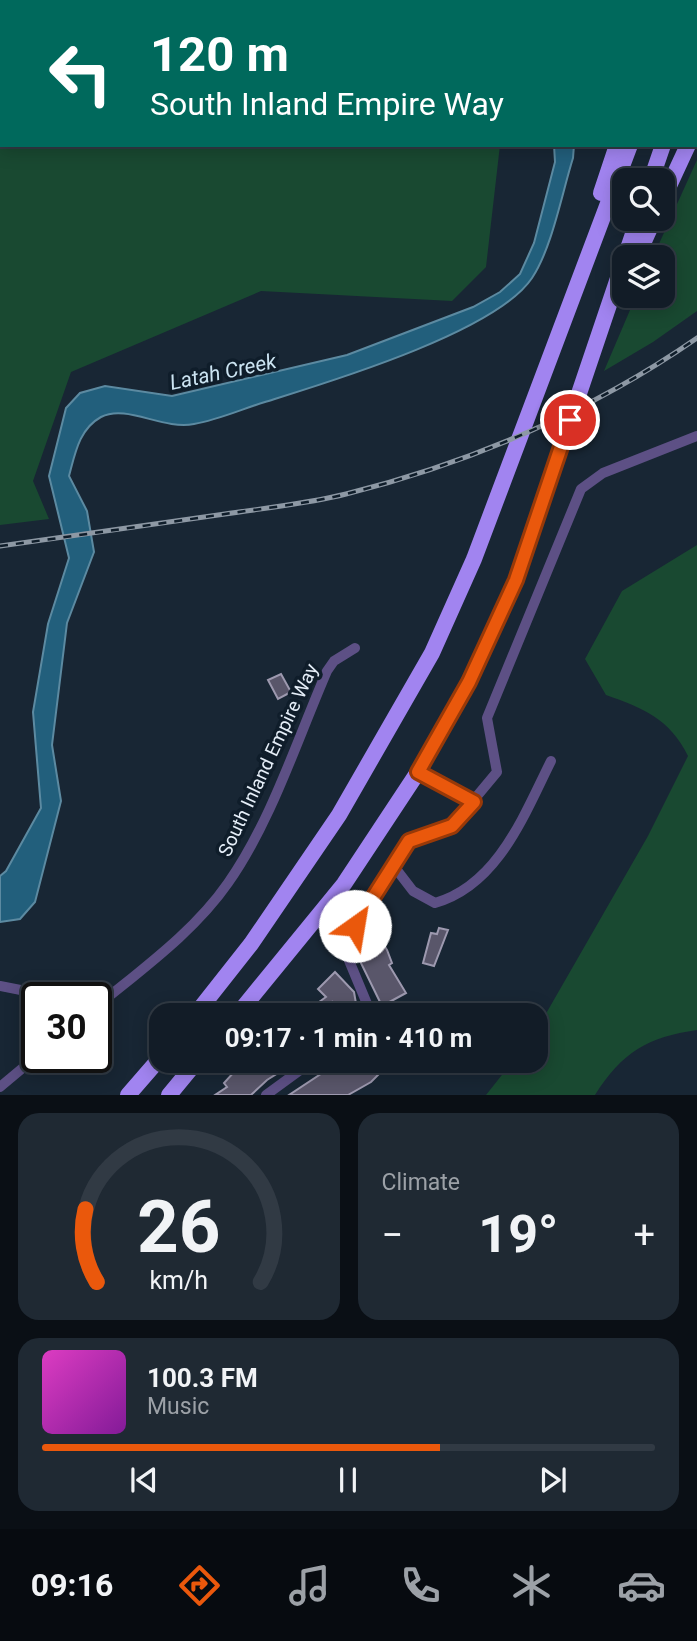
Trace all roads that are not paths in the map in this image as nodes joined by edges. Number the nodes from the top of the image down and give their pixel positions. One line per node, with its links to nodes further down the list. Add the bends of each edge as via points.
1 (616, 147): 9 (highway, via 578,257)
2 (629, 147): 9 (highway)
3 (662, 147): 5 (highway)
4 (687, 147): 6 (highway)
5 (655, 168)
6 (675, 173)
7 (634, 231): 10 (highway)
8 (613, 308): 10 (highway)
9 (564, 325): 20 (highway, via 474,559 432,653 339,815 251,944)
10 (598, 341): 14 (highway, via 516,580 469,682)
11 (697, 436): 15 (street, via 603,473 581,489 487,718 497,772)
12 (355, 648): 19 (street, South Inland Empire Way, via 327,671 254,840 228,883 204,913)
13 (551, 761): 16 (street, via 506,850 453,898 435,903 413,891)
14 (418, 772): 15 (street); 21 (highway, via 344,884)
15 (474, 802): 16 (street, via 452,826 409,841)
16 (393, 865): 22 (street, via 343,946)
17 (0, 986): 18 (street)
18 (21, 990)
19 (112, 992)
20 (204, 1003)
21 (247, 1003)
22 (367, 1003)
23 (21, 1069): 27 (street)
24 (149, 1071): 28 (highway)
25 (187, 1073): 29 (highway)
26 (296, 1073): 30 (street)
27 (0, 1087)
28 (128, 1095)
29 (169, 1095)
30 (266, 1095)

